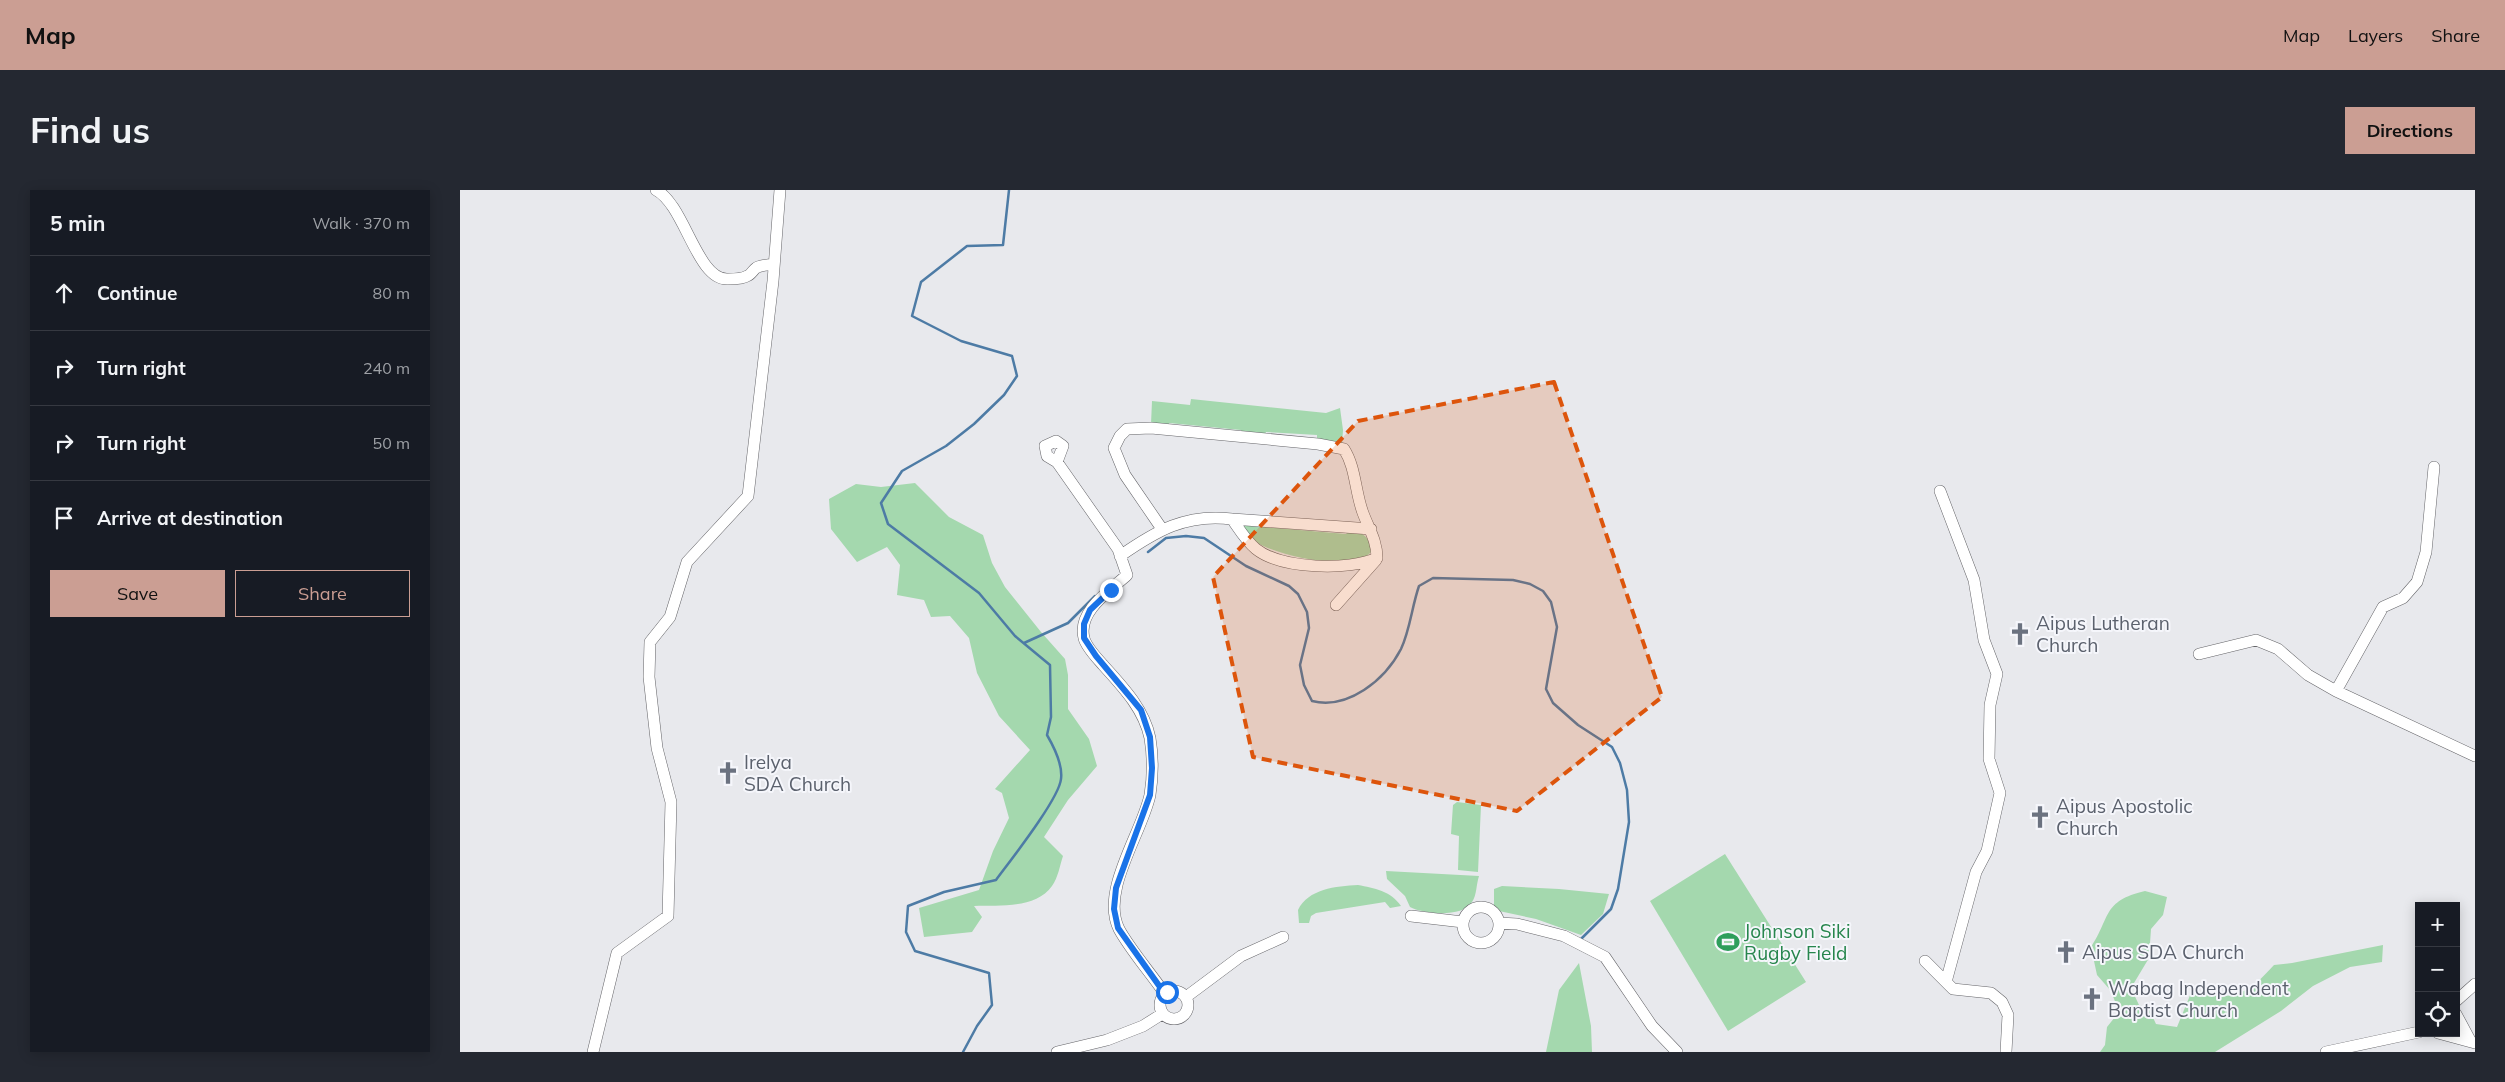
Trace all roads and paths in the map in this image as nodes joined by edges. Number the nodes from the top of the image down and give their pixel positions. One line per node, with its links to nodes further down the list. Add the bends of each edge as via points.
1 (656, 190): 3 (street, via 665,194 674,205 707,268 718,278 747,277 756,268)
2 (780, 190): 3 (street)
3 (774, 264): 31 (street, via 748,496 687,562 670,618 650,642 649,677 657,748 671,802 668,916 618,953)
4 (1057, 462): 10 (street)
5 (2434, 467): 14 (street, via 2426,552 2417,582 2403,598 2384,607)
6 (1940, 491): 21 (street, via 1974,580 1984,640 1997,674 1990,705 1989,759 2000,793 1987,850 1976,872)
7 (1232, 519): 8 (street, via 1214,516); 9 (street); 11 (street, via 1257,549 1277,560 1342,566 1366,564)
8 (1162, 529): 9 (street, via 1124,475 1114,448 1127,429 1258,437 1344,449); 10 (street)
9 (1371, 529): 11 (street)
10 (1120, 556): 23 (street, via 1127,575 1090,610 1084,624 1084,638 1141,710 1150,737 1150,795 1116,888 1114,909 1118,928)
11 (1377, 558): 12 (street)
12 (1336, 605)
13 (2200, 654): 14 (street, via 2256,640 2278,649 2308,674)
14 (2336, 691): 15 (street)
15 (2475, 756)
16 (1411, 916): 17 (street)
17 (1463, 922): 18 (street, via 1468,912 1478,907 1490,909); 18 (street, via 1469,939 1480,943 1496,935)
18 (1499, 923): 33 (street, via 1517,924 1564,936 1606,957 1652,1026)
19 (1283, 937): 24 (street, via 1241,956)
20 (1925, 960): 21 (street)
21 (1946, 982): 34 (street, via 1953,989 1991,993 2002,1002 2008,1015)
22 (2475, 984): 25 (street)
23 (1165, 994): 24 (street, via 1176,991); 26 (street, via 1160,1004)
24 (1186, 997): 26 (street, via 1188,1008 1184,1016 1175,1020)
25 (2460, 997)
26 (1162, 1014): 32 (street, via 1143,1026 1107,1040)
27 (2460, 1020): 30 (street)
28 (2415, 1033): 35 (street)
29 (2456, 1037): 30 (street)
30 (2473, 1041)
31 (593, 1052)
32 (1057, 1052)
33 (1677, 1052)
34 (2006, 1052)
35 (2326, 1052)

